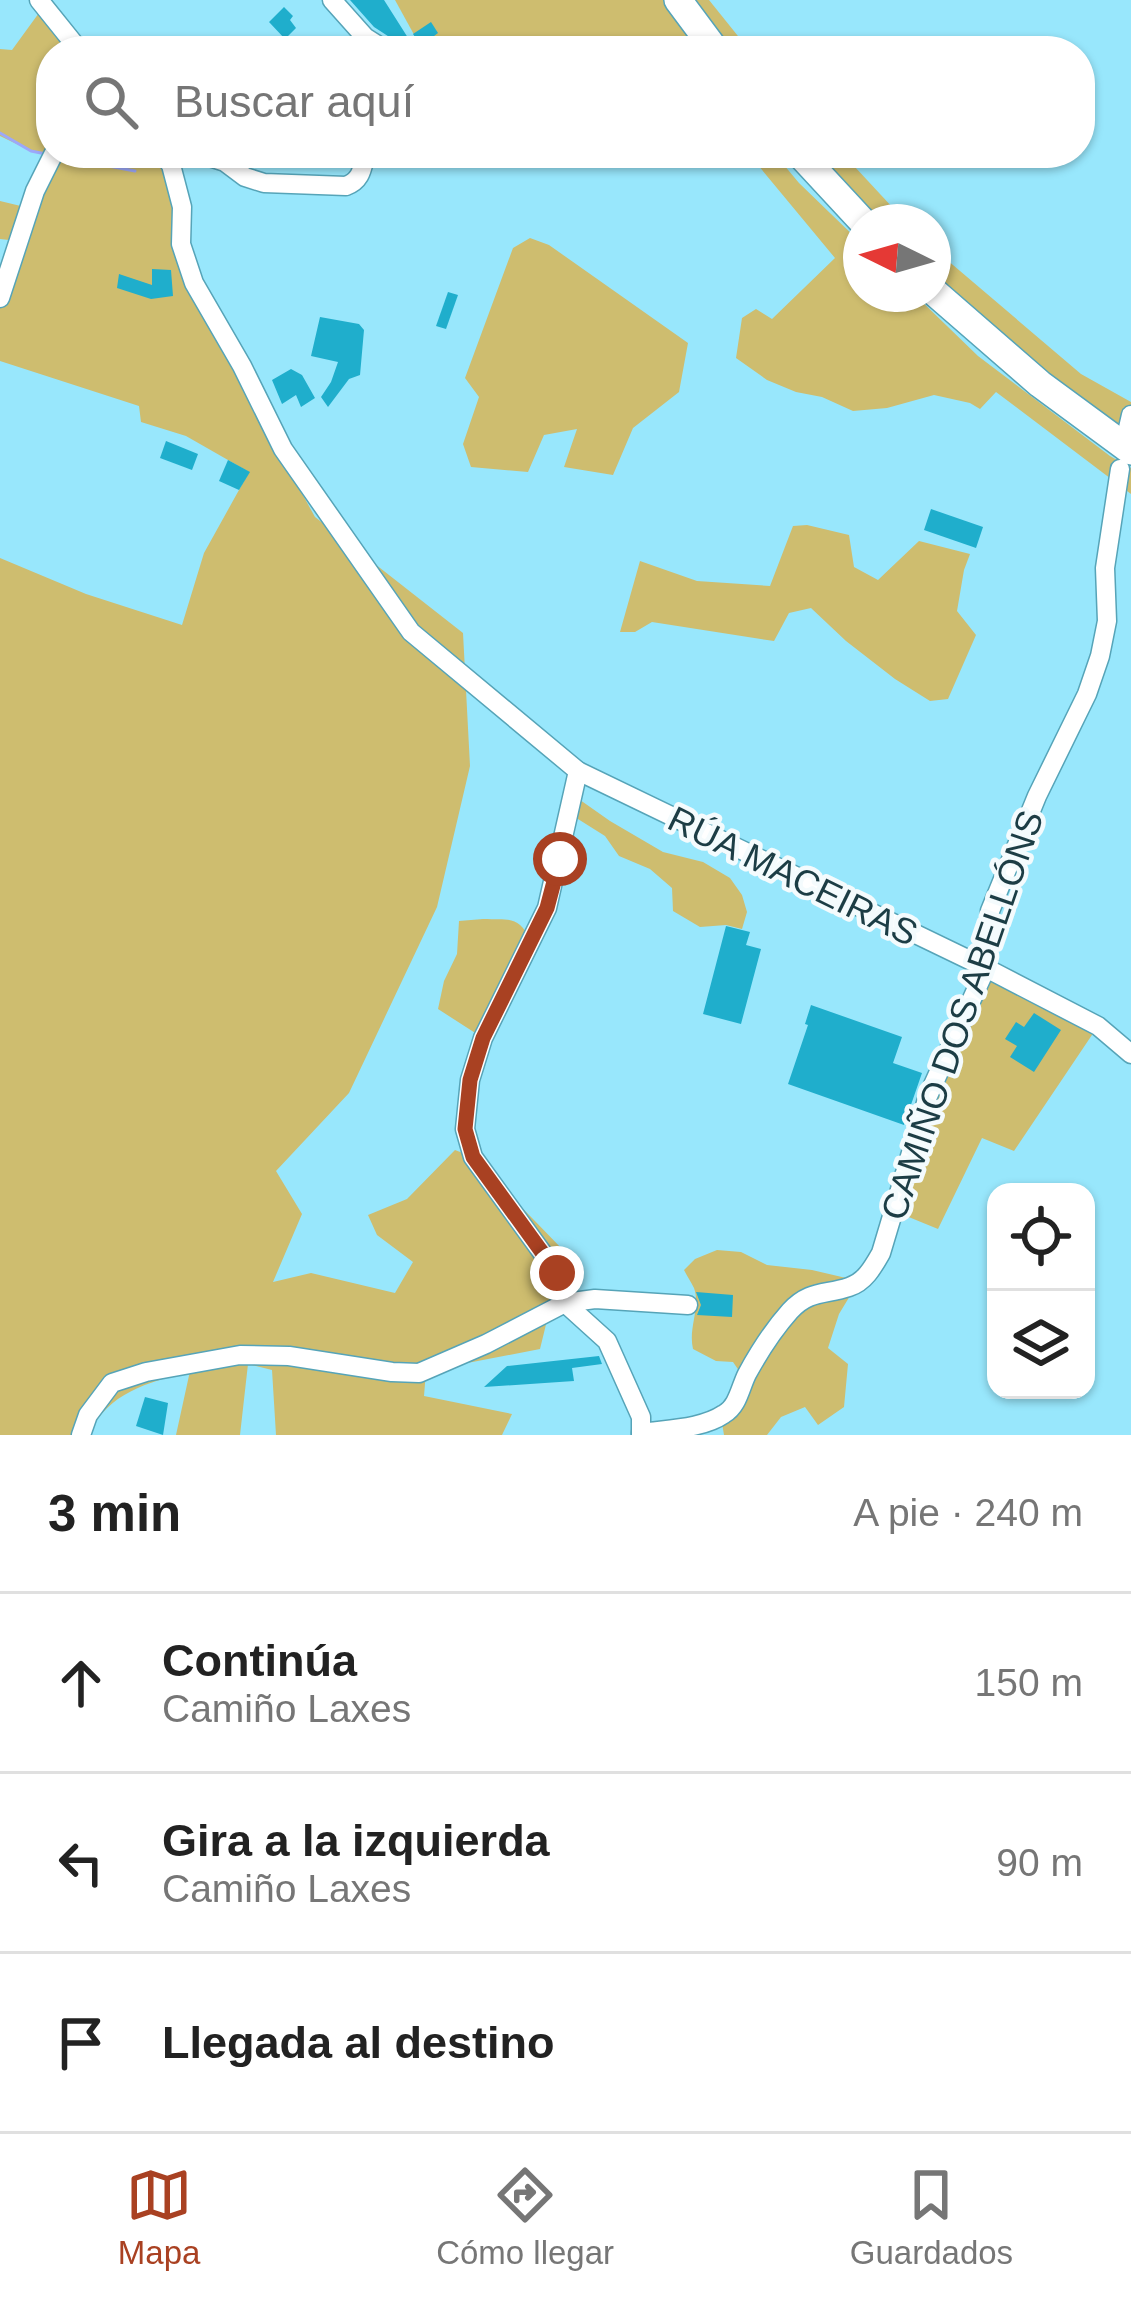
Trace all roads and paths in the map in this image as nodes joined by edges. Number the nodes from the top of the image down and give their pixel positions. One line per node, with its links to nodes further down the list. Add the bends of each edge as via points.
1 (39, 0): 4 (street)
2 (332, 0): 5 (street)
3 (678, 0): 6 (highway)
4 (68, 36)
5 (364, 36)
6 (705, 36)
7 (46, 168): 13 (street)
8 (172, 168): 16 (street, RÚA MACEIRAS, via 194,283 283,449 411,632)
9 (233, 168): 10 (street, via 296,186 346,186)
10 (362, 168)
11 (813, 168): 12 (highway)
12 (846, 204)
13 (0, 298)
14 (951, 307): 15 (highway, via 1040,384)
15 (1127, 441): 17 (street, CAMIÑO DOS ABELLÓNS, via 1105,568 1108,621 1100,656 990,911)
16 (578, 771): 17 (street, RÚA MACEIRAS); 19 (street, via 547,908 483,1038 465,1129 473,1157 557,1273)
17 (986, 968): 18 (street, RÚA MACEIRAS, via 1098,1026); 21 (street, CAMIÑO DOS ABELLÓNS, via 928,1096 869,1273 793,1307 721,1417)
18 (1131, 1054)
19 (565, 1303): 20 (street); 21 (street, via 607,1341); 22 (street, via 419,1373 241,1355 146,1372 112,1383)
20 (688, 1305)
21 (641, 1434)
22 (81, 1435)

